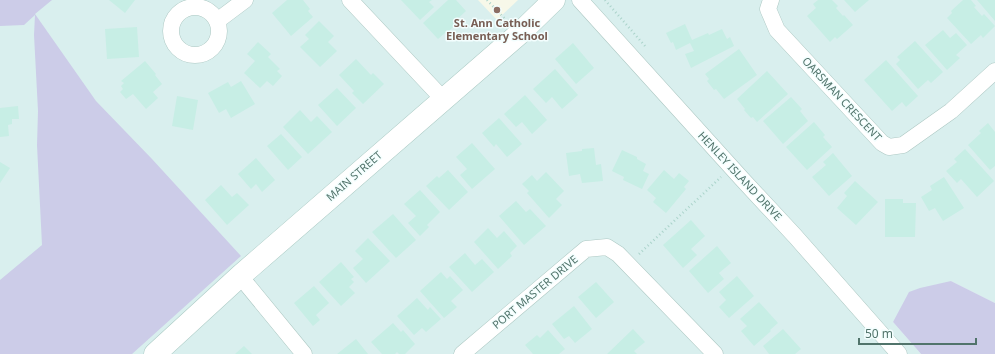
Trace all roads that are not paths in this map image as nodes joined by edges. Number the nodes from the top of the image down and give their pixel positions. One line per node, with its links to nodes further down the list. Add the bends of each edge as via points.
1 (245, 0): 6 (street)
2 (350, 0): 8 (street)
3 (554, 0): 8 (main road, MAIN STREET, via 519,34)
4 (580, 0): 14 (street, HENLEY ISLAND DRIVE, via 795,236)
5 (771, 0): 7 (street, OARSMAN CRESCENT, via 768,9 777,30 882,143 889,147 903,145 951,111)
6 (217, 21)
7 (995, 71)
8 (443, 99): 9 (main road, MAIN STREET)
9 (240, 276): 10 (main road, MAIN STREET); 11 (street)
10 (155, 354)
11 (304, 354)
12 (462, 354): 13 (street, PORT MASTER DRIVE, via 586,249 607,247 618,254)
13 (715, 354)
14 (898, 354)

